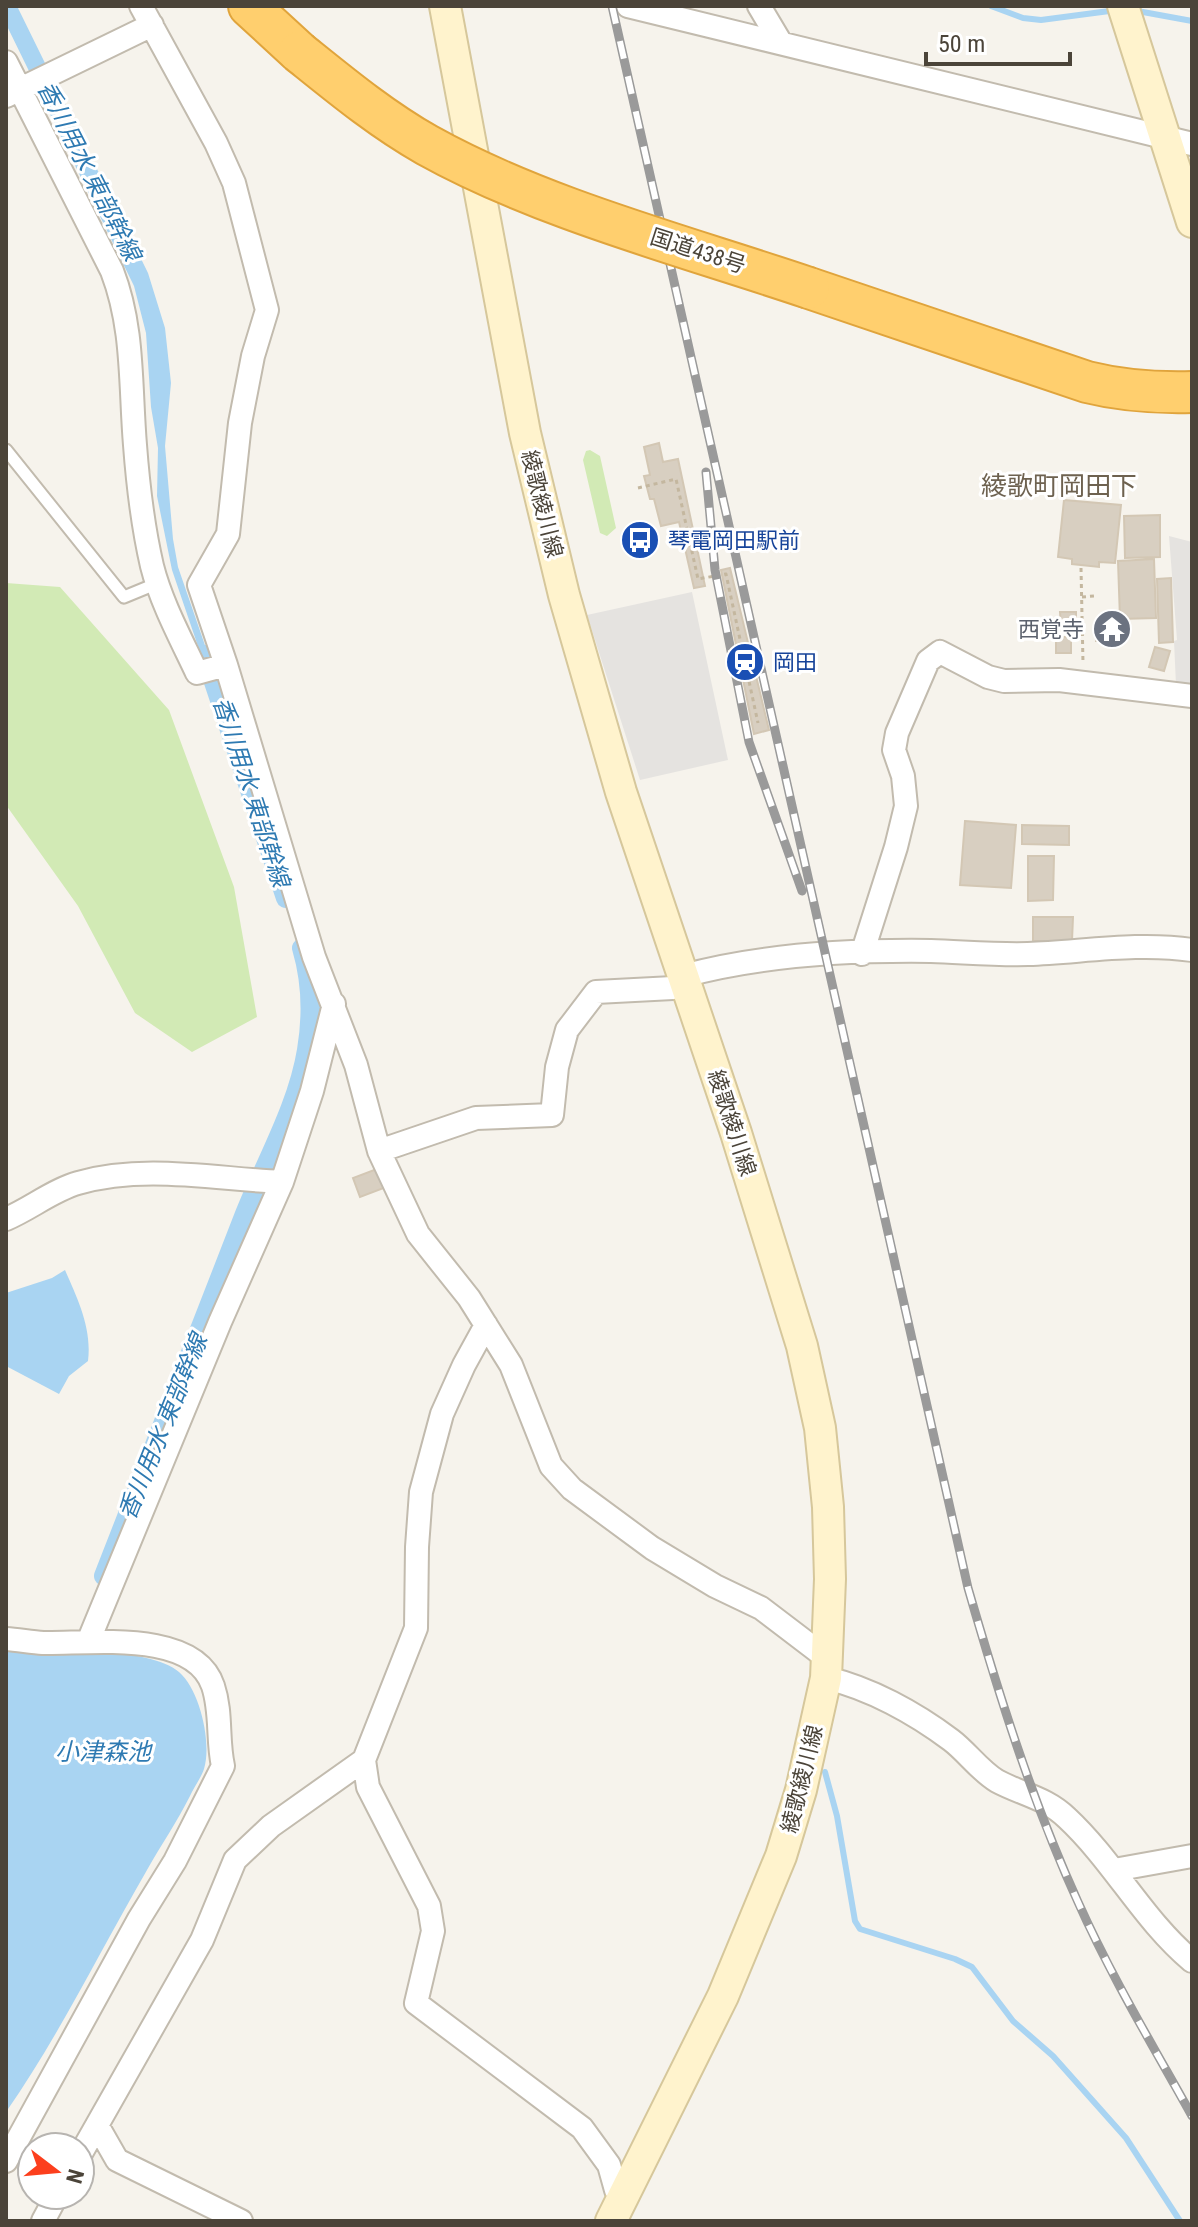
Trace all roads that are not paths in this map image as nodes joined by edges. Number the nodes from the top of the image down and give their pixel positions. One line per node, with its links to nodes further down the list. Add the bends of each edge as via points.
1 (249, 6): 12 (highway, 国道438号, bridge, via 382,116 507,184 1087,382 1132,391)
2 (445, 6): 19 (main road, 綾歌綾川線, via 525,433 564,595)
3 (628, 6): 7 (street)
4 (759, 6): 7 (street)
5 (1123, 9): 10 (main road)
6 (147, 16): 9 (street); 15 (street, via 234,183 267,310 240,423 228,534 199,585)
7 (781, 43): 10 (street)
8 (6, 62): 9 (street)
9 (18, 90): 14 (street, via 123,300 145,530)
10 (1178, 141): 11 (main road)
11 (1192, 222)
12 (1192, 392)
13 (6, 450): 14 (lane, via 124,597)
14 (158, 583): 15 (street, via 197,673)
15 (215, 668): 20 (street)
16 (1192, 696): 18 (street, via 1059,680 1004,681 940,652 928,661 897,733 894,750 906,806)
17 (1192, 950): 18 (street)
18 (862, 954): 19 (street, via 762,962)
19 (684, 980): 21 (street, via 673,988 596,992 567,1030 552,1115 476,1118); 27 (main road, 綾歌綾川線, via 782,1279 820,1428 828,1507)
20 (334, 1004): 21 (street); 22 (street)
21 (379, 1151): 24 (street, via 418,1234)
22 (282, 1182): 23 (street, via 196,1174 111,1176 75,1184); 26 (street)
23 (6, 1219)
24 (486, 1325): 27 (street, via 511,1365 551,1466 572,1489 652,1548 761,1608); 28 (street, via 442,1414 421,1492 416,1628)
25 (6, 1639): 26 (street)
26 (88, 1642): 34 (street, via 133,1642 180,1653 200,1665 212,1683 220,1715 223,1766)
27 (827, 1668): 30 (street, via 951,1740 996,1780 1052,1806); 35 (main road, 綾歌綾川線, via 801,1790 776,1869 723,1996)
28 (364, 1760): 32 (street, via 271,1826 235,1860 202,1940); 35 (street, via 368,1787 429,1906 433,1931 416,2003 582,2128 609,2165)
29 (1192, 1856): 30 (street)
30 (1114, 1870): 31 (street, via 1132,1898)
31 (1192, 1961)
32 (97, 2125): 33 (street); 36 (street, via 117,2160)
33 (94, 2131)
34 (6, 2161)
35 (616, 2210)
36 (241, 2221)

